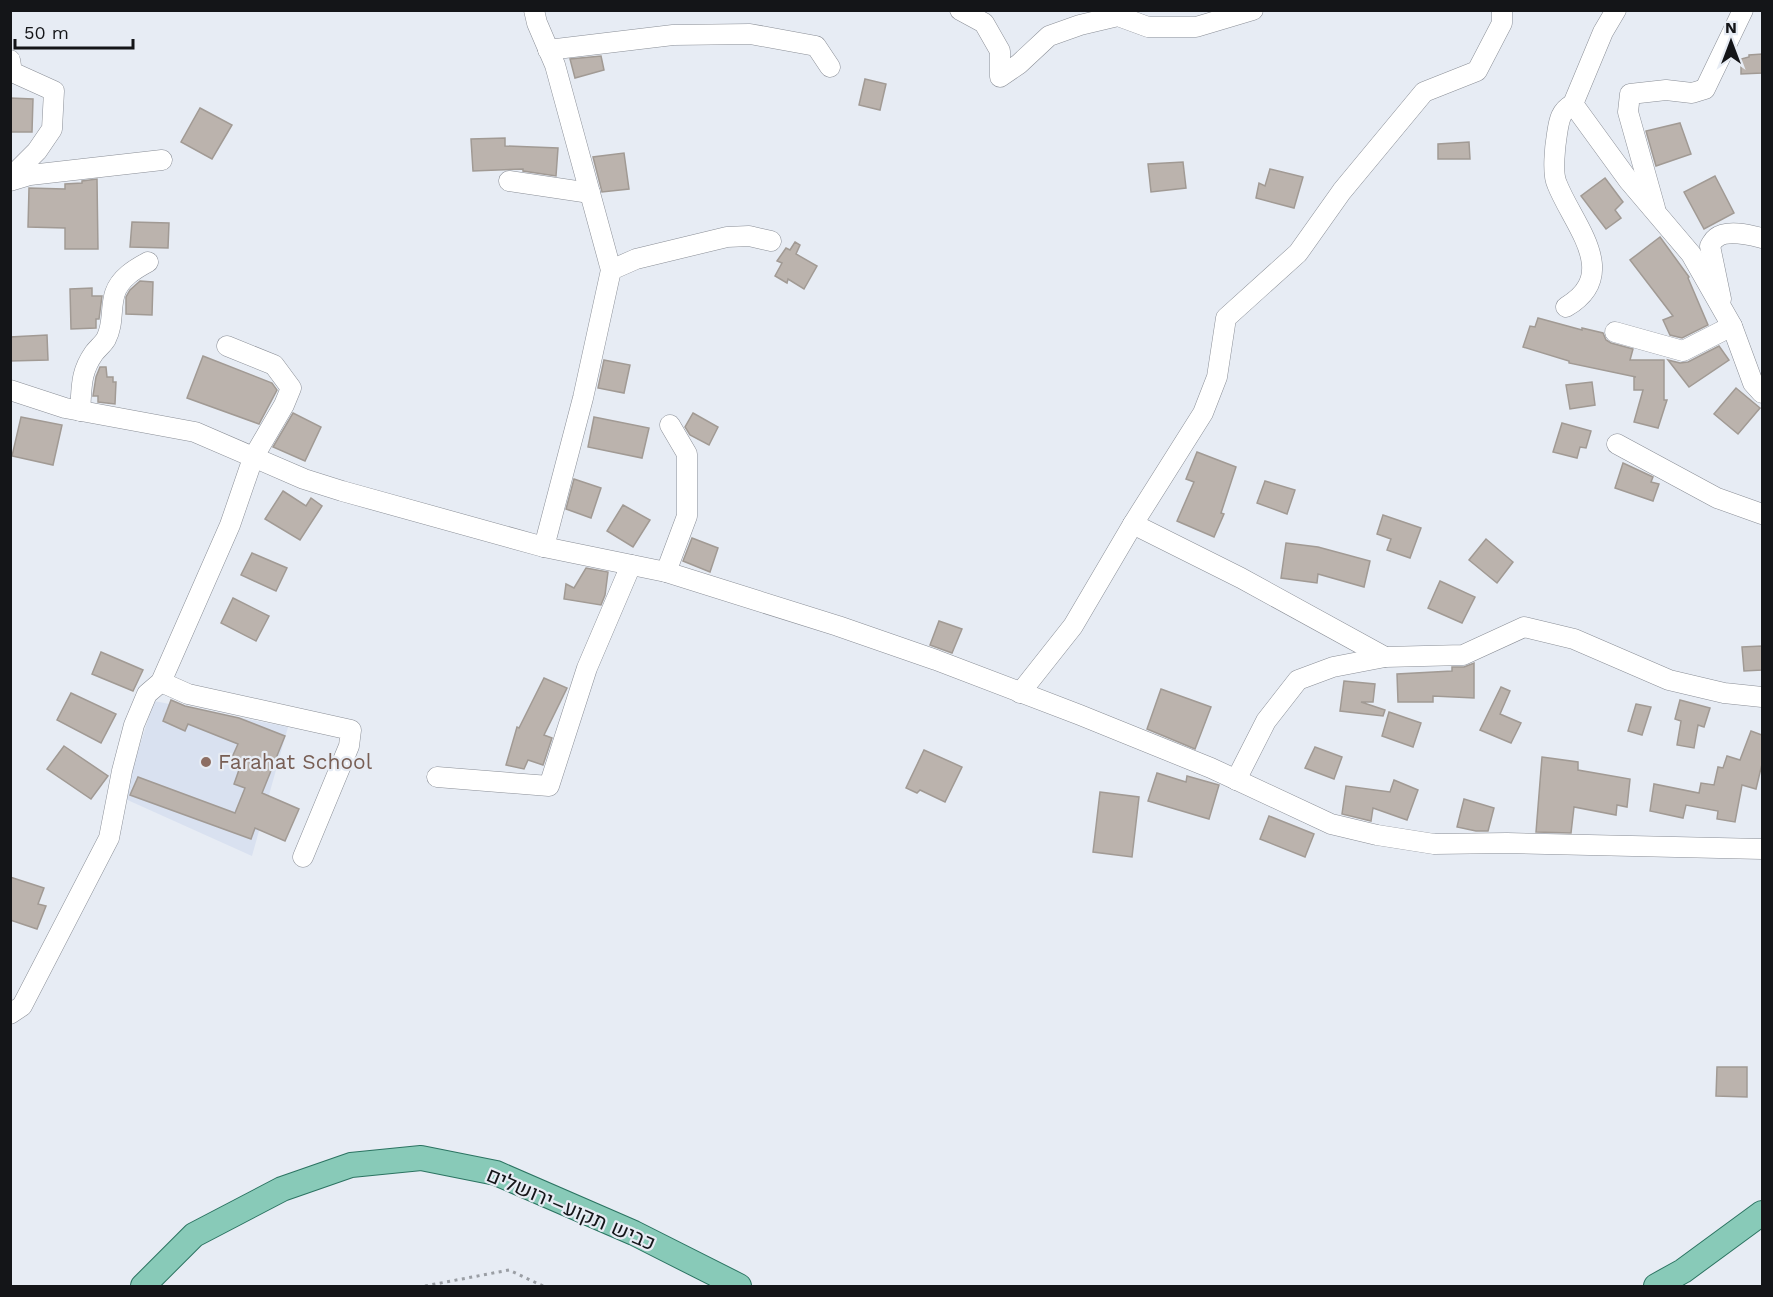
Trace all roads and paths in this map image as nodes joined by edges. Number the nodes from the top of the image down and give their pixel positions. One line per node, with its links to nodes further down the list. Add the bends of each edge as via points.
1 (534, 10): 7 (street)
2 (960, 10): 3 (street, via 984,23 1000,51 1000,76 1049,36 1080,25 1118,16 1148,27 1196,27)
3 (1253, 10)
4 (1502, 10): 31 (street, via 1502,23 1477,71 1424,92 1342,191 1298,253 1226,318 1217,377 1203,413)
5 (1616, 10): 10 (street)
6 (1743, 10): 15 (street, via 1705,89 1692,93 1666,90 1630,94 1628,112)
7 (548, 50): 9 (street, via 674,35 750,34 816,46); 14 (street)
8 (10, 60): 12 (street, via 12,72 54,92 52,129)
9 (830, 67)
10 (1573, 104): 15 (street); 20 (street, via 1564,109 1559,121 1555,182 1581,229 1593,271 1581,299)
11 (162, 160): 12 (street)
12 (10, 179)
13 (509, 181): 14 (street)
14 (590, 193): 19 (street)
15 (1657, 214): 21 (street, via 1690,254)
16 (1762, 237): 21 (street, via 1727,234 1716,237 1710,246)
17 (771, 241): 19 (street, via 727,237 636,259)
18 (148, 262): 26 (street, via 123,279 115,293 106,339 83,373)
19 (611, 270): 32 (street)
20 (1566, 307)
21 (1728, 319): 22 (street, via 1683,351); 25 (street, via 1753,383)
22 (1615, 332)
23 (226, 346): 29 (street, via 274,365 291,388)
24 (10, 390): 26 (street)
25 (1762, 393)
26 (80, 411): 29 (street, via 195,432)
27 (670, 425): 34 (street, via 687,454 687,516)
28 (1617, 444): 30 (street, via 1717,498)
29 (254, 458): 32 (street, via 342,491); 36 (street, via 230,525)
30 (1762, 514)
31 (1133, 524): 35 (street); 37 (street, via 1072,626)
32 (544, 547): 33 (street)
33 (632, 565): 34 (street); 39 (street, via 587,668 549,786)
34 (666, 572): 37 (street, via 838,626)
35 (1385, 657): 38 (street, via 1463,655 1524,627 1574,639 1669,680); 40 (street, via 1333,667 1298,680 1266,721)
36 (161, 682): 42 (street, via 188,694 351,730 349,746); 43 (street, via 147,694 134,725 109,838 21,1006)
37 (1020, 693): 40 (street)
38 (1762, 697)
39 (437, 777)
40 (1236, 780): 41 (street, via 1331,824 1434,844)
41 (1762, 849)
42 (303, 857)
43 (10, 1014)
44 (1762, 1214): 49 (main road)
45 (143, 1287): 48 (main road, כביש תקוע–ירושלים, via 194,1234 282,1189 351,1165 421,1158 496,1173 634,1233)
46 (425, 1287): 47 (path, via 509,1270)
47 (543, 1287)
48 (740, 1287)
49 (1656, 1287)

